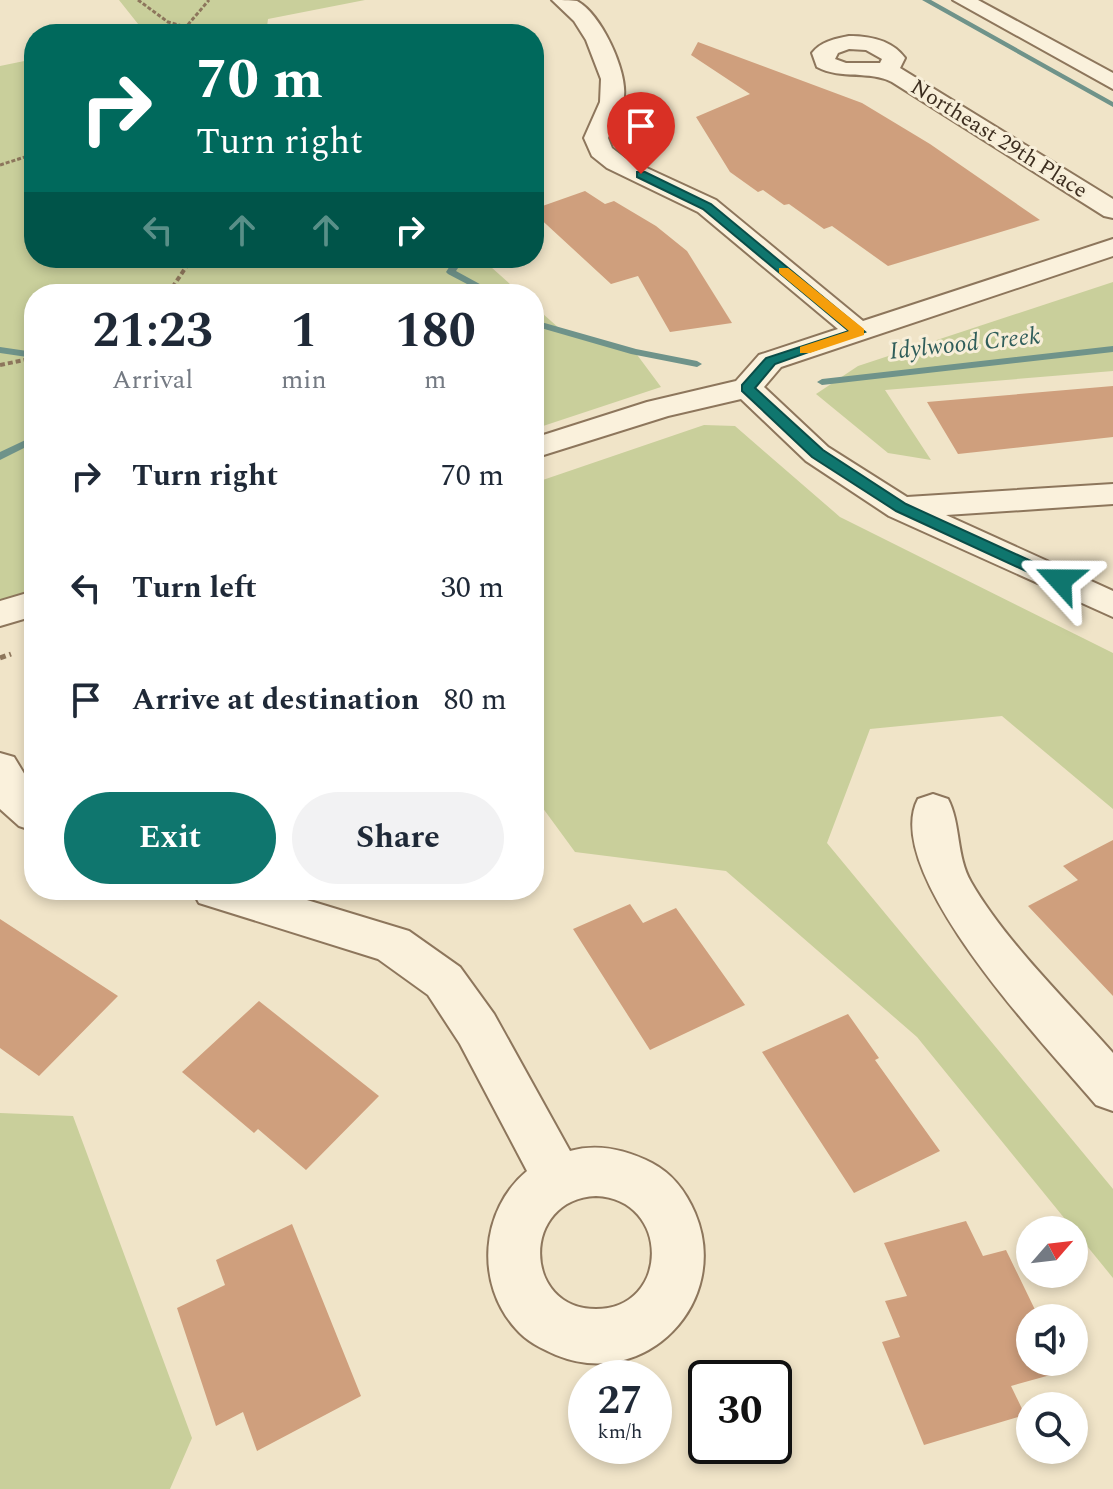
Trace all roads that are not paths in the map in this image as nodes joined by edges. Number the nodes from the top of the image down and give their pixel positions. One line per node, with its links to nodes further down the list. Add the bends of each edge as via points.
1 (562, 0): 7 (street, via 576,9 608,63 614,93 596,138 601,151 707,206)
2 (963, 0): 4 (street)
3 (883, 70): 5 (street, Northeast 29th Place)
4 (1113, 82)
5 (1113, 210)
6 (1113, 247): 7 (street)
7 (859, 332): 8 (street, via 770,361)
8 (747, 388): 9 (street); 11 (street, via 817,454)
9 (544, 445)
10 (1113, 494): 11 (street)
11 (901, 508): 12 (street)
12 (1113, 605)
13 (24, 606): 14 (street)
14 (0, 614)
15 (0, 768): 16 (street)
16 (24, 806)
17 (933, 810): 19 (street, via 950,887 988,942)
18 (247, 900): 20 (street, via 393,944 444,981 477,1029)
19 (1113, 1089)
20 (558, 1179)

